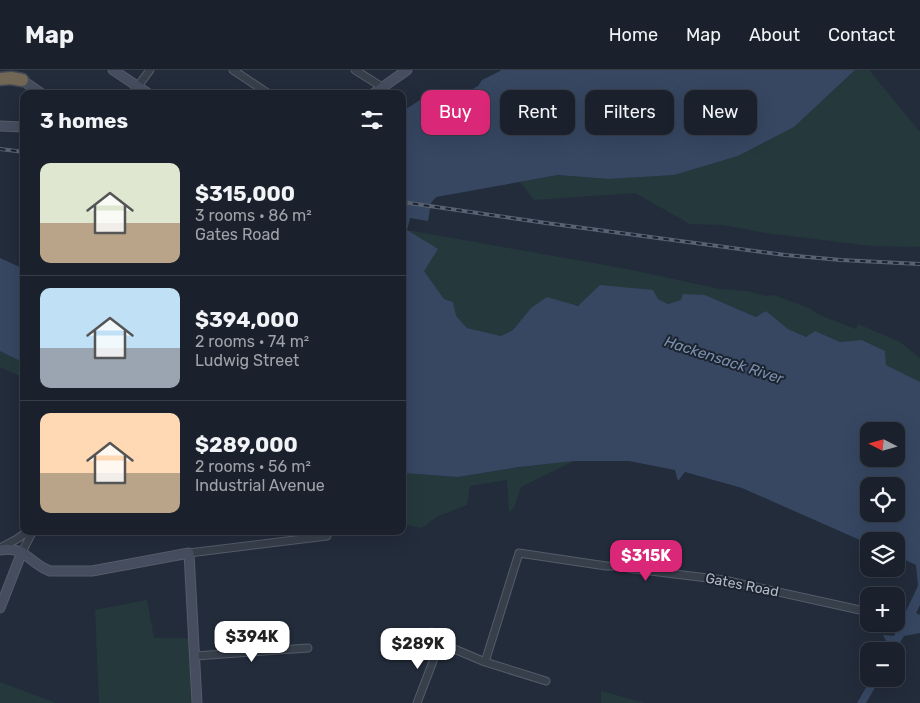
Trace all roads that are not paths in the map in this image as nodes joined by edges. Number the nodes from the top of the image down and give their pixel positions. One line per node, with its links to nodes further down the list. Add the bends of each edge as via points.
1 (112, 70): 10 (street)
2 (150, 70): 10 (street)
3 (233, 70): 11 (street)
4 (355, 70): 8 (street)
5 (407, 70): 8 (street)
6 (18, 75): 7 (highway); 9 (street)
7 (0, 79)
8 (382, 87): 12 (street)
9 (37, 90)
10 (135, 90)
11 (263, 90)
12 (378, 90)
13 (0, 126): 14 (street)
14 (20, 127)
15 (23, 535): 18 (street)
16 (31, 535): 19 (street)
17 (327, 536): 20 (street)
18 (0, 549): 19 (street)
19 (22, 552): 20 (street, via 50,571 92,571); 21 (street)
20 (189, 553): 26 (street)
21 (0, 608)
22 (860, 610): 27 (street, Gates Road, via 724,580 519,553)
23 (432, 632): 24 (street, via 438,636)
24 (440, 644): 27 (street); 30 (street)
25 (308, 648): 26 (street)
26 (195, 656): 29 (street)
27 (485, 662): 28 (street)
28 (546, 681)
29 (197, 703)
30 (417, 703)

